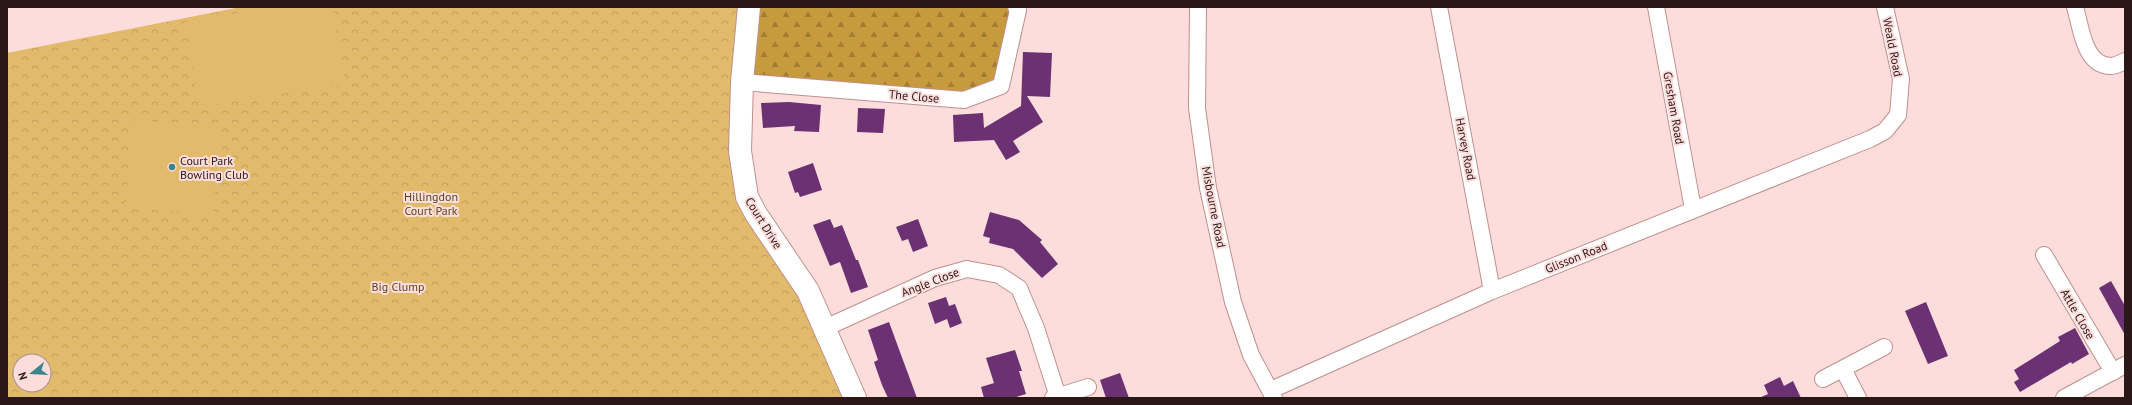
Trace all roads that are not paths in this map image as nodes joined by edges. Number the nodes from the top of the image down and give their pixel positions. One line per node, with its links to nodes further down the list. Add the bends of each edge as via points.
1 (749, 7): 9 (street, Court Drive)
2 (1016, 7): 9 (street, The Close, via 1018,10 1001,86 964,100)
3 (1198, 7): 20 (street, Misbourne Road, via 1197,108 1208,188 1233,302 1251,355)
4 (1439, 7): 13 (street, Harvey Road)
5 (1656, 7): 11 (street, Gresham Road)
6 (1885, 7): 10 (street, Weald Road, via 1901,80 1898,115)
7 (2075, 7): 8 (street, via 2088,53 2097,64 2112,67)
8 (2125, 61)
9 (742, 82): 14 (street, Court Drive, via 740,151 747,197 808,291)
10 (1885, 131): 11 (street, Glisson Road)
11 (1693, 210): 13 (street, Glisson Road)
12 (2044, 255): 17 (street, Attle Close)
13 (1492, 291): 20 (street, Glisson Road)
14 (825, 328): 21 (street, Angle Close, via 935,278 954,272 967,269 999,275 1019,288 1036,328); 22 (street, Court Drive)
15 (1884, 347): 16 (street)
16 (1843, 369): 18 (street); 23 (street)
17 (2119, 369): 24 (street)
18 (1823, 379)
19 (1088, 387): 21 (street, Angle Close)
20 (1272, 394)
21 (1056, 397)
22 (855, 398)
23 (1858, 398)
24 (2064, 398)

